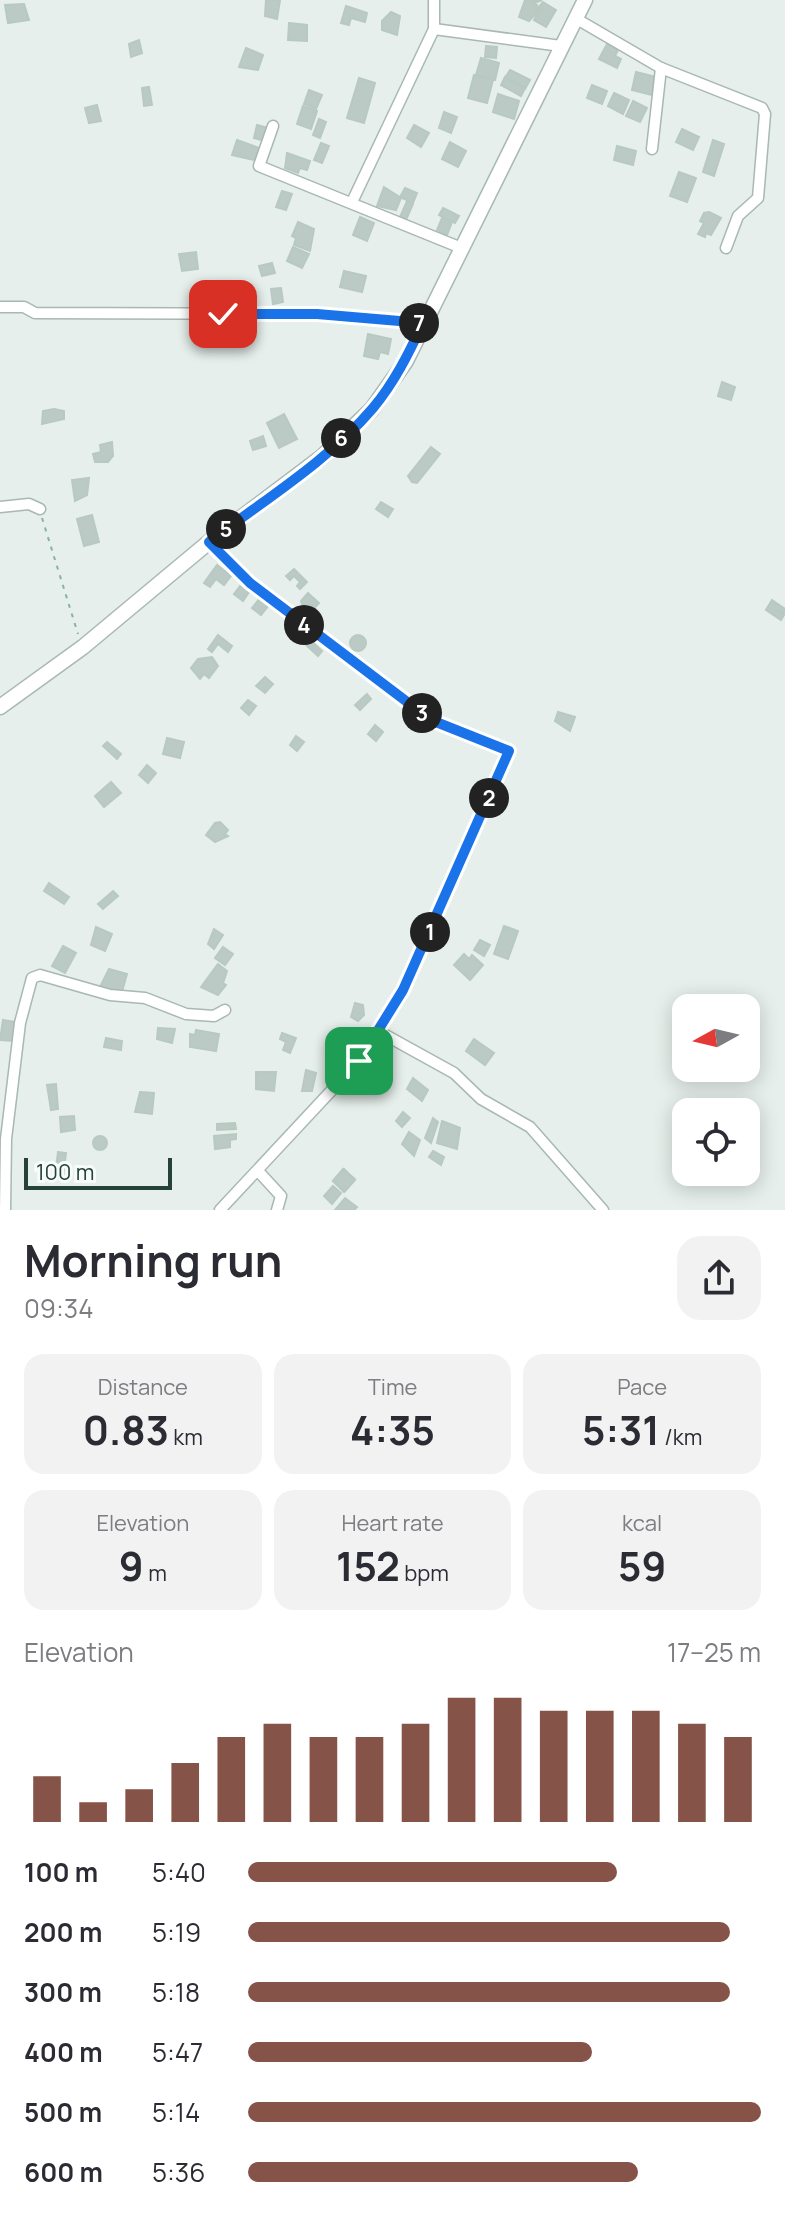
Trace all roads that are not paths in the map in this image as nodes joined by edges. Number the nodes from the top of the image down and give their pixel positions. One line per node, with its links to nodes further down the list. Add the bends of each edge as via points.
1 (434, 0): 4 (street)
2 (585, 0): 3 (street)
3 (575, 18): 5 (street); 6 (street)
4 (434, 29): 5 (street); 9 (street)
5 (561, 46): 10 (street)
6 (661, 68): 8 (street); 11 (street, via 754,102 765,114 758,198 738,216)
7 (273, 126): 9 (street, via 259,166)
8 (652, 149)
9 (352, 202): 10 (street)
10 (459, 247): 13 (street)
11 (726, 248)
12 (0, 307): 13 (street, via 24,307 35,313 317,314)
13 (423, 323): 16 (street, via 406,361 372,409 323,456)
14 (0, 507): 15 (street, via 29,504)
15 (40, 509)
16 (209, 542): 17 (street, via 83,647); 19 (street, via 250,583 431,720 509,751 403,990)
17 (0, 707)
18 (225, 1010): 21 (street, via 214,1016 186,1014 145,998 110,995 40,975 32,978 20,1023 6,1139)
19 (378, 1031): 20 (street, via 337,1088); 24 (street, via 454,1073 481,1099 530,1127)
20 (258, 1171): 22 (street); 23 (street, via 281,1196)
21 (5, 1210)
22 (220, 1210)
23 (277, 1210)
24 (603, 1210)

